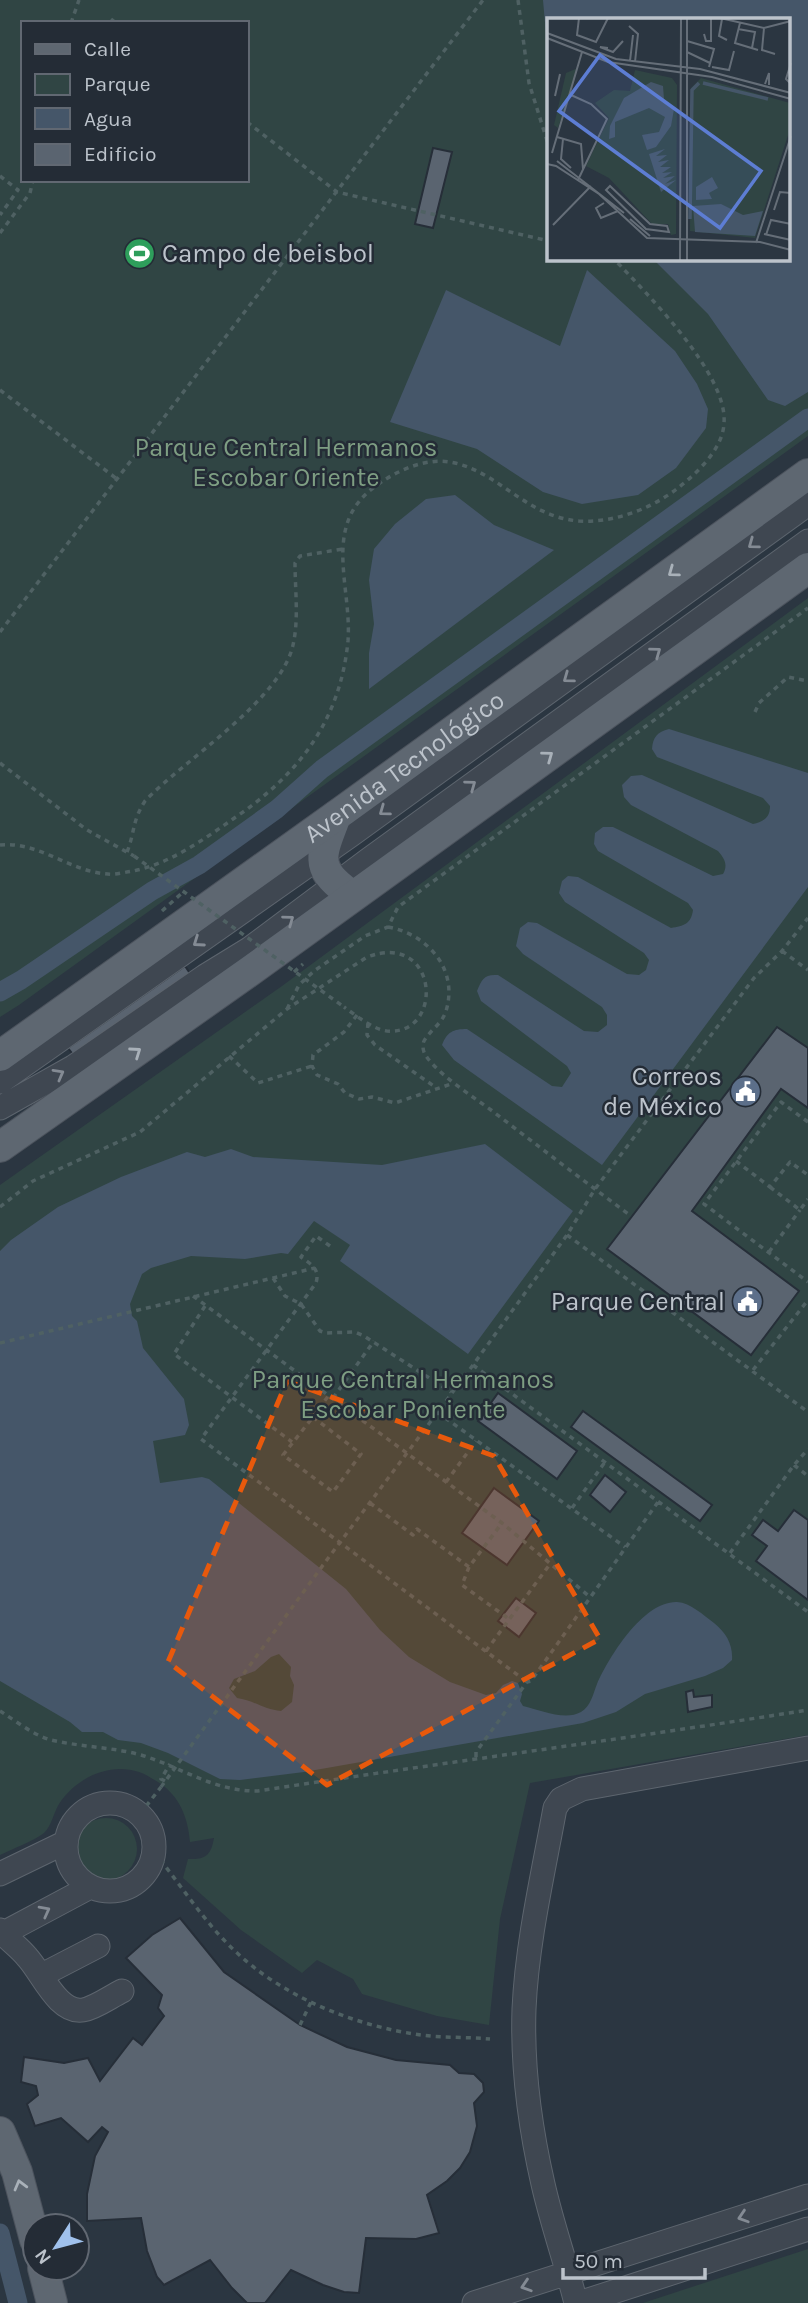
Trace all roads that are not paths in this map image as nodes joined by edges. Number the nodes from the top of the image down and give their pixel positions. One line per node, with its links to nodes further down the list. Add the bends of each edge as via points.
1 (808, 474): 5 (main road, Avenida Tecnológico, one-way to 5)
2 (808, 504): 6 (street, one-way to 6)
3 (808, 541): 7 (street, one-way to 3)
4 (808, 568): 7 (main road, one-way to 4)
5 (336, 816): 6 (main road); 8 (main road, Avenida Tecnológico)
6 (323, 853): 7 (main road, via 326,873); 9 (street, one-way to 9)
7 (344, 890): 10 (street, one-way to 7, via 73,1067 172,998); 11 (main road, one-way to 7)
8 (0, 1056)
9 (0, 1082)
10 (0, 1108)
11 (0, 1147)
12 (808, 1748): 24 (street, via 582,1789 561,1799 555,1808 530,1948 524,2056 543,2185)
13 (66, 1842): 14 (street); 15 (street, via 71,1868); 15 (street, via 76,1817 100,1803 127,1806 148,1824 154,1852 143,1878 118,1891)
14 (0, 1874)
15 (90, 1887): 16 (street, one-way to 15)
16 (1, 1933): 18 (street)
17 (97, 1946): 18 (street)
18 (42, 1975): 19 (street, via 69,2009 83,2010)
19 (122, 1991)
20 (0, 2132): 22 (main road, one-way to 20)
21 (808, 2196): 24 (street, one-way to 24)
22 (28, 2212)
23 (808, 2229): 28 (street)
24 (568, 2273): 27 (street, one-way to 27); 28 (street)
25 (47, 2282): 26 (main road)
26 (52, 2303)
27 (474, 2303)
28 (577, 2303)

